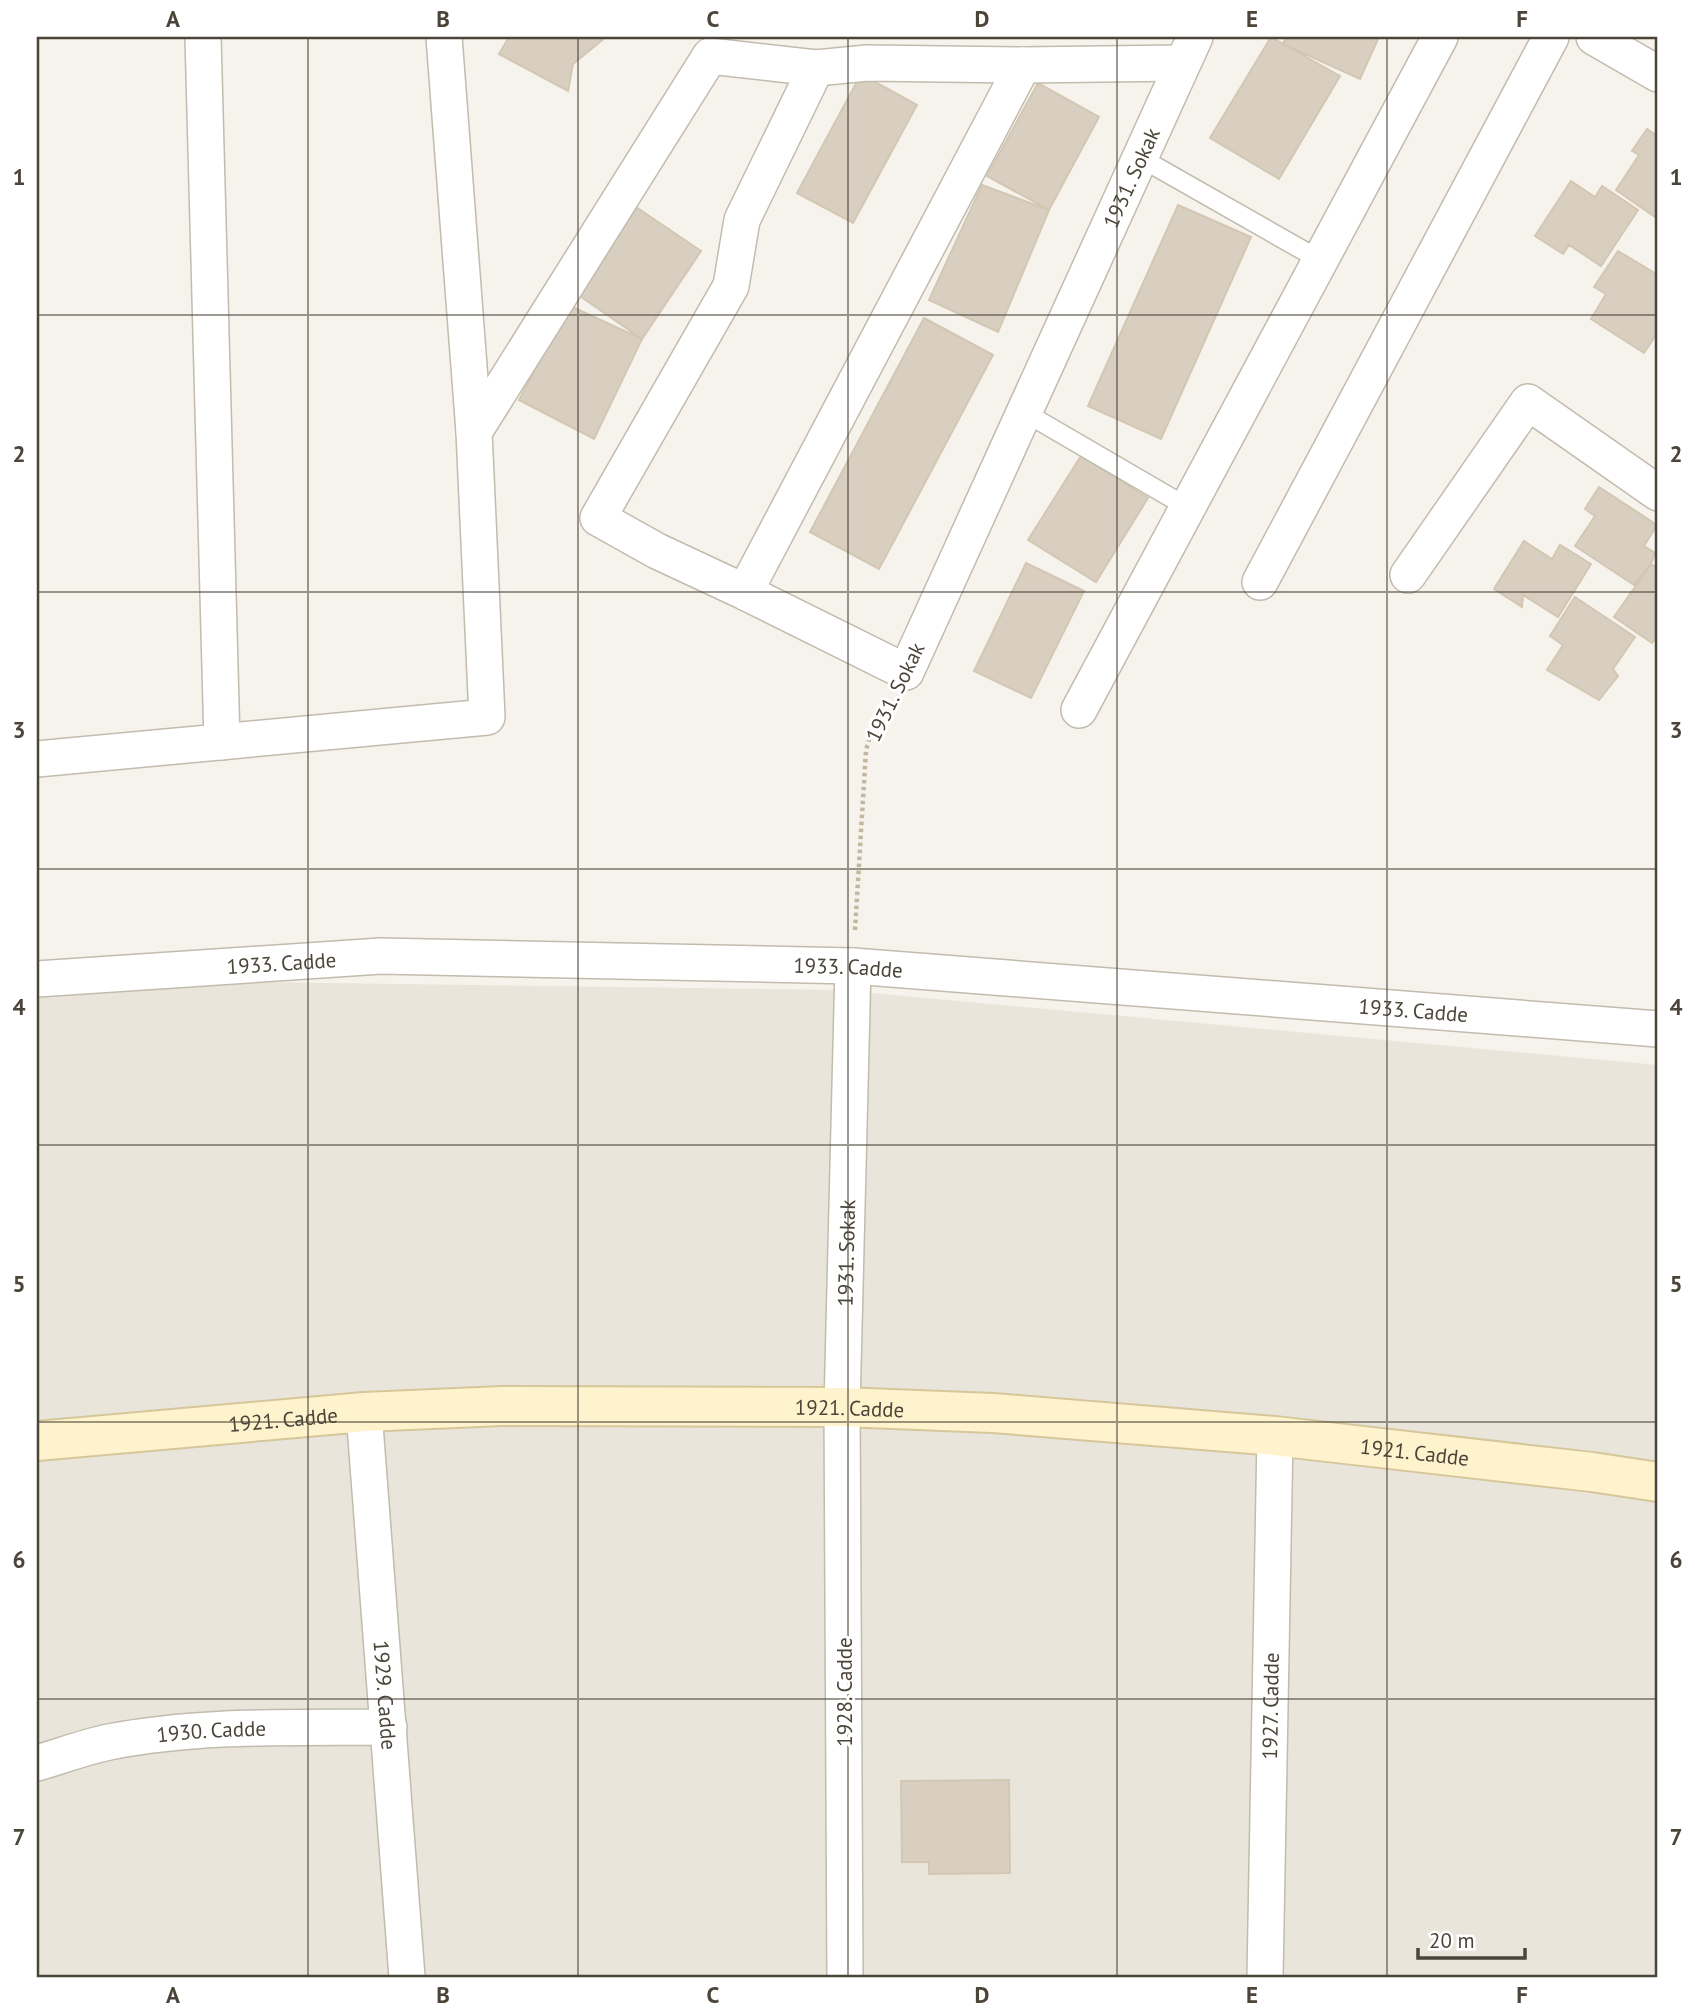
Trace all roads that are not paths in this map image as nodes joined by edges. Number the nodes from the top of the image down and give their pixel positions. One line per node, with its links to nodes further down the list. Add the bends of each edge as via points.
1 (203, 37): 20 (street)
2 (444, 37): 13 (street)
3 (1440, 37): 11 (street)
4 (1551, 37): 17 (street)
5 (1594, 37): 9 (street)
6 (1189, 50): 7 (street); 10 (street, 1931. Sokak)
7 (1023, 65): 8 (street, via 867,62); 18 (street)
8 (816, 68): 13 (street, via 710,56); 18 (street, via 742,220 730,286 598,518)
9 (1658, 74)
10 (1139, 157): 11 (lane); 12 (street, 1931. Sokak)
11 (1320, 260): 15 (street)
12 (1024, 412): 15 (lane); 18 (street, 1931. Sokak, via 906,672)
13 (474, 432): 20 (street, via 487,717)
14 (1658, 493): 16 (street, via 1528,402)
15 (1187, 508): 19 (street)
16 (1408, 575)
17 (1260, 582)
18 (747, 593)
19 (1079, 710)
20 (222, 742): 21 (street)
21 (37, 759)
22 (853, 965): 23 (street, 1933. Cadde, via 381,956); 24 (street, 1933. Cadde); 25 (street, 1931. Sokak)
23 (37, 979)
24 (1658, 1029)
25 (842, 1407): 26 (street, 1921. Cadde, via 502,1406); 27 (street, 1921. Cadde, via 1006,1414); 33 (street, 1928. Cadde)
26 (364, 1412): 28 (street, 1921. Cadde); 30 (street, 1929. Cadde)
27 (1275, 1436): 29 (street, 1921. Cadde); 34 (street, 1927. Cadde)
28 (37, 1441)
29 (1658, 1482)
30 (389, 1727): 31 (street, 1930. Cadde, via 181,1733 108,1742); 32 (street, 1929. Cadde)
31 (37, 1763)
32 (407, 1977)
33 (845, 1977)
34 (1265, 1977)

